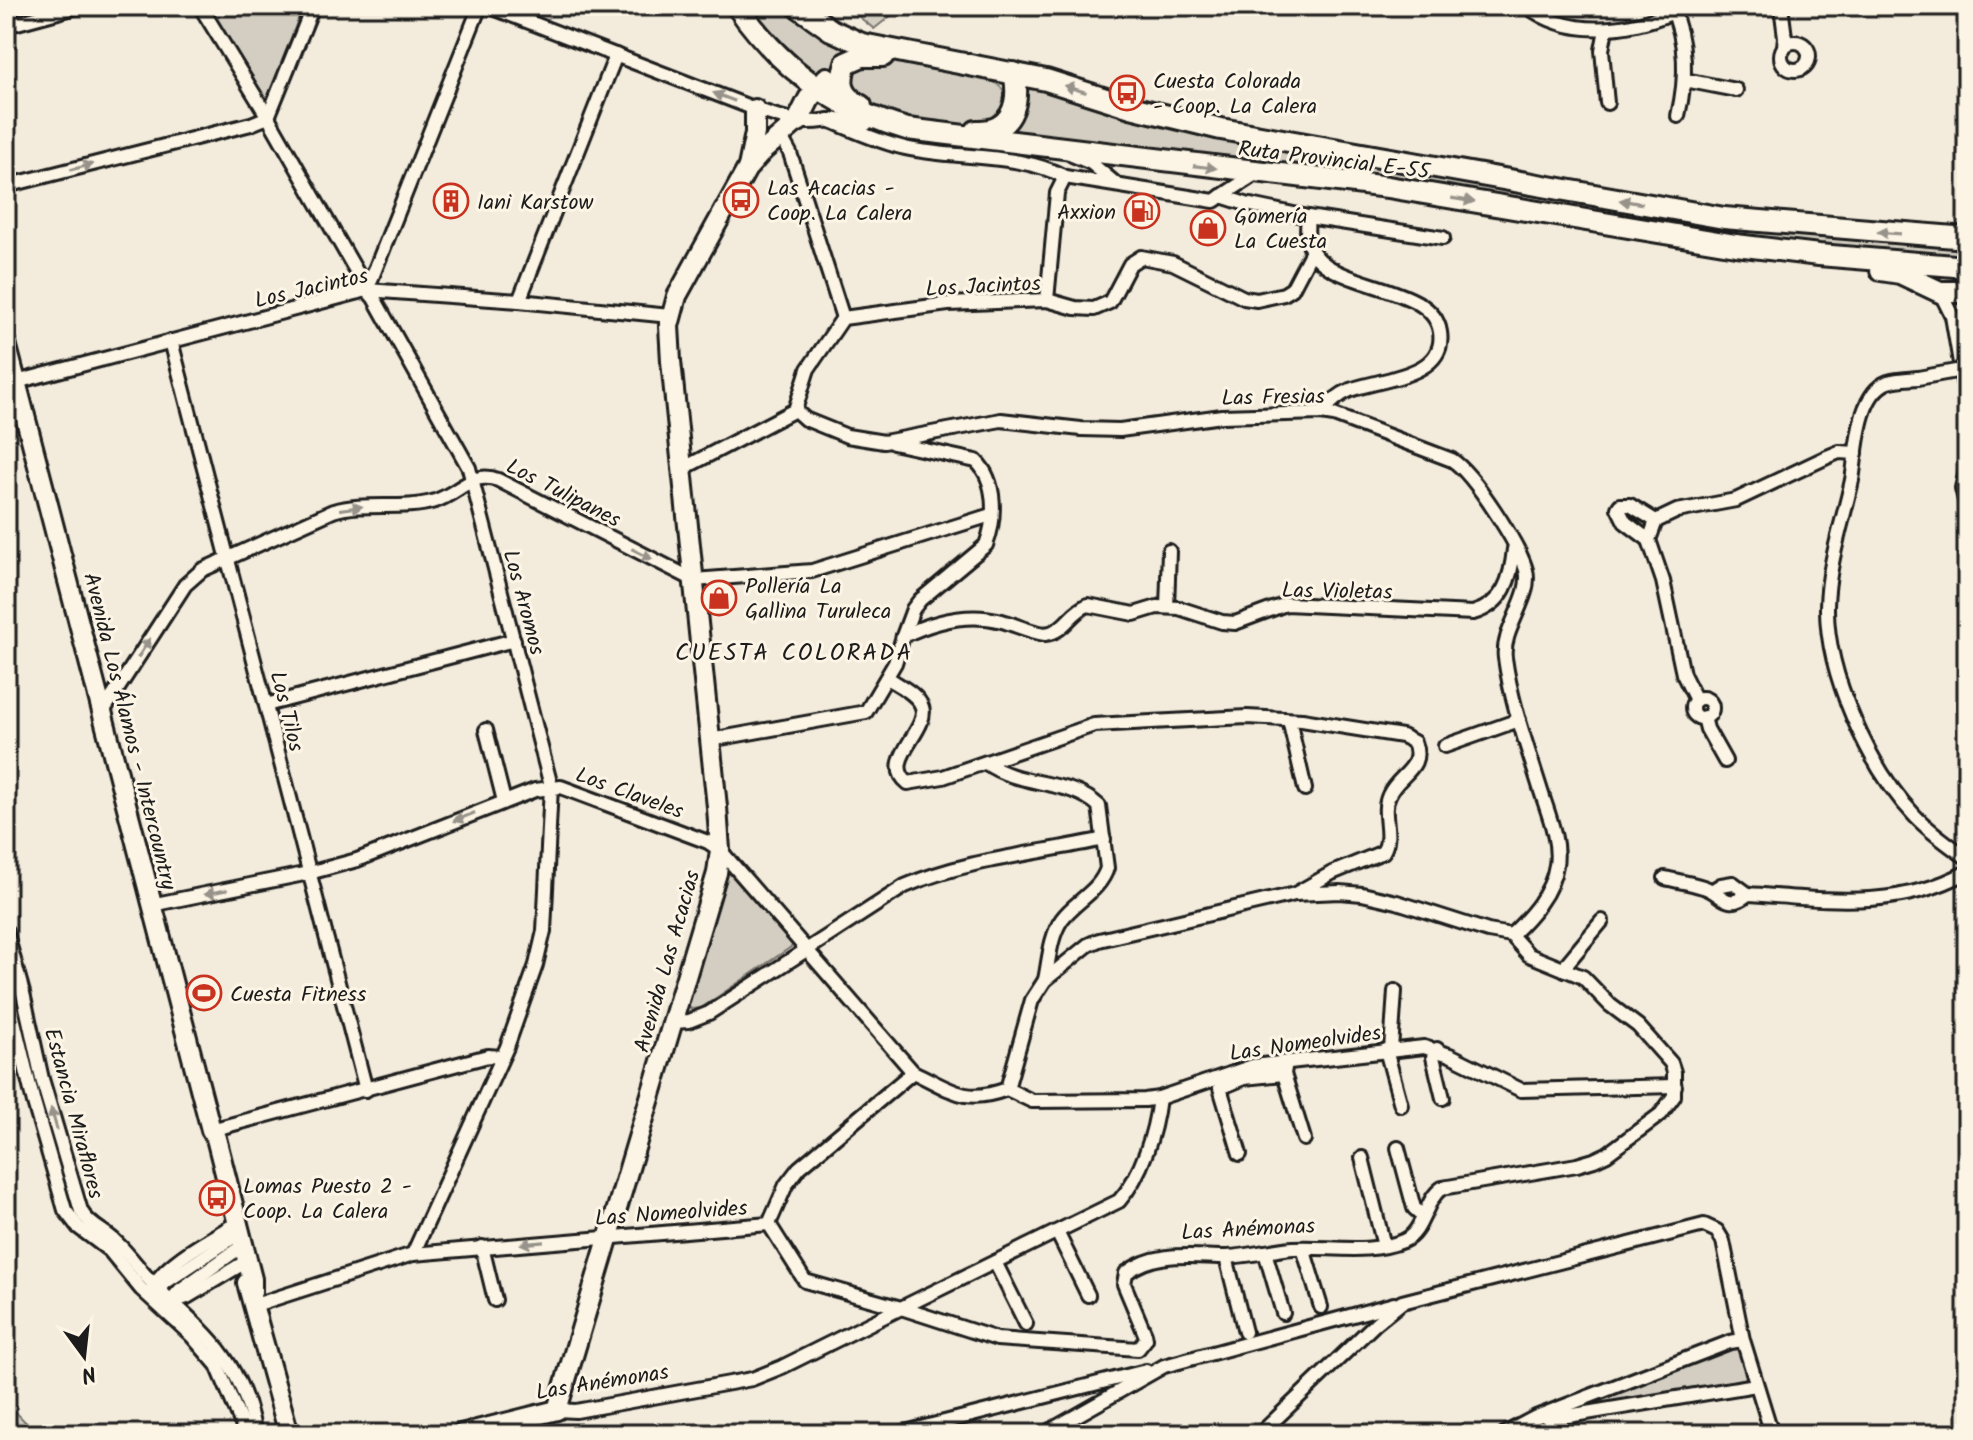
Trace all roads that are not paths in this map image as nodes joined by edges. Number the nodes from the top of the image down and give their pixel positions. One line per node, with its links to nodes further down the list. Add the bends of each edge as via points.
1 (80, 6): 11 (street)
2 (200, 6): 28 (street, Los Aromos)
3 (313, 6): 28 (street)
4 (480, 6): 46 (street)
5 (488, 6): 14 (street)
6 (737, 6): 17 (main road, Ruta Provincial E-55)
7 (797, 6): 15 (main road, Ruta Provincial E-55, via 850,40)
8 (1527, 6): 12 (street, via 1558,22)
9 (1781, 6): 13 (street)
10 (1672, 9): 12 (street, via 1635,26); 20 (street, via 1681,29)
11 (6, 26)
12 (1606, 29): 24 (street, via 1602,50)
13 (1787, 42)
14 (616, 55): 25 (street, one-way to 14); 50 (street)
15 (921, 57): 16 (main road, via 869,55); 18 (main road, Ruta Provincial E-55)
16 (847, 62): 21 (main road); 30 (main road, via 841,79 848,98)
17 (786, 63): 21 (main road, Ruta Provincial E-55); 26 (main road, via 804,92)
18 (958, 63): 19 (main road, Ruta Provincial E-55); 23 (main road, via 1002,81)
19 (1014, 73): 23 (main road); 42 (main road, Ruta Provincial E-55, one-way to 19, via 1758,222 1542,187 1221,129)
20 (1685, 80): 22 (street); 27 (street)
21 (818, 88): 26 (main road); 30 (main road, Ruta Provincial E-55, via 850,108)
22 (1736, 90)
23 (1014, 103): 32 (main road, via 999,128)
24 (1607, 103)
25 (755, 109): 26 (street); 34 (street)
26 (802, 113): 29 (street); 31 (street, Avenida Las Acacias)
27 (1678, 116)
28 (268, 117): 37 (street, one-way to 28); 46 (street, Los Aromos)
29 (828, 120): 30 (street, via 841,117 886,130); 36 (street, via 904,148 1029,165)
30 (907, 129): 32 (main road, Ruta Provincial E-55)
31 (780, 135): 34 (street, Avenida Las Acacias); 52 (street)
32 (945, 135): 33 (main road, Ruta Provincial E-55)
33 (1051, 147): 35 (main road, Ruta Provincial E-55, one-way to 35); 38 (street, via 1091,163)
34 (747, 169): 51 (street, Avenida Las Acacias)
35 (1257, 173): 39 (street); 43 (main road, Ruta Provincial E-55, one-way to 43, via 1388,187)
36 (1065, 177): 38 (street); 49 (street, via 1057,193)
37 (6, 186)
38 (1121, 187): 39 (street, via 1214,201)
39 (1221, 196): 40 (street)
40 (1308, 217): 41 (street); 44 (street)
41 (1443, 238)
42 (1967, 238)
43 (1736, 245): 45 (main road, Ruta Provincial E-55); 47 (main road, via 1778,259 1900,273)
44 (1312, 251): 49 (street, Los Jacintos, via 1292,289 1270,298 1244,298 1173,263 1141,257 1130,264 1115,296 1100,308 1085,310); 59 (street, via 1337,270 1422,307 1437,321 1441,334 1436,355 1423,368 1349,391)
45 (1967, 267)
46 (367, 290): 50 (street, Los Jacintos); 53 (street, Los Jacintos); 64 (street, Los Aromos, via 465,459)
47 (1940, 292): 48 (main road); 57 (street, via 1952,316)
48 (1967, 292)
49 (1047, 300): 52 (street, Los Jacintos, via 948,304)
50 (519, 301): 51 (street, Los Jacintos)
51 (670, 316): 63 (street, Avenida Las Acacias)
52 (843, 318): 58 (street, via 808,369)
53 (171, 341): 56 (street, Los Jacintos); 71 (street, Los Tilos)
54 (6, 343): 56 (street, Avenida Los Álamos - Intercountry)
55 (1967, 369): 61 (street, bridge, via 1889,382 1873,392)
56 (16, 382): 78 (street, Avenida Los Álamos - Intercountry)
57 (1966, 401)
58 (795, 410): 60 (street, Las Fresias, via 847,436); 63 (street)
59 (1321, 413): 60 (street, Las Fresias, via 1222,416 1120,430 1001,420); 69 (street, Las Fresias, via 1460,465)
60 (884, 442): 66 (street, via 976,461 991,486)
61 (1856, 453): 67 (street, via 1839,452 1736,500 1677,511); 91 (street, via 1827,607 1839,674 1860,730 1894,791 1925,827)
62 (1967, 468): 65 (street, via 1962,488)
63 (682, 469): 72 (street, Avenida Las Acacias)
64 (471, 480): 71 (street, Los Tulipanes, one-way to 64, via 346,507 433,502); 72 (street, Los Tulipanes, one-way to 72, via 498,480); 75 (street, Los Aromos)
65 (1967, 508)
66 (991, 515): 72 (street, via 812,571); 74 (street, via 986,545 920,600)
67 (1656, 521): 68 (street); 68 (street, via 1630,505 1618,508 1625,522)
68 (1649, 540): 84 (street, via 1683,674 1696,700 1710,703 1704,717 1707,729)
69 (1515, 548): 73 (street, Las Violetas, via 1504,591 1493,604 1473,613 1286,604 1235,623); 80 (street, Las Fresias, via 1526,583 1505,656)
70 (1169, 551): 73 (street)
71 (228, 558): 77 (street, Los Tilos); 78 (street, Los Tulipanes, one-way to 71, via 185,585)
72 (694, 580): 82 (street, Avenida Las Acacias)
73 (1167, 607): 74 (street, Las Violetas, via 1134,614 1088,605 1054,633 967,618 923,626)
74 (903, 636): 76 (street)
75 (514, 640): 77 (street); 86 (street, Los Aromos)
76 (888, 678): 82 (street, via 872,706 858,715); 85 (street, via 922,706 923,716 899,763 903,779 915,783)
77 (266, 705): 93 (street, Los Tilos)
78 (102, 713): 96 (street, Avenida Los Álamos - Intercountry)
79 (1289, 720): 85 (street, via 1247,717 1094,725); 87 (street); 95 (street, via 1408,738 1417,758 1389,793 1389,839 1383,852)
80 (1519, 720): 83 (street); 99 (street, Las Fresias, via 1548,813 1556,864 1541,902)
81 (486, 730): 88 (street)
82 (710, 740): 90 (street, Avenida Las Acacias)
83 (1445, 746)
84 (1725, 761)
85 (986, 763): 89 (street, via 1010,776 1060,786 1095,801)
86 (551, 786): 88 (street, Los Claveles); 90 (street, Los Claveles); 110 (street, Los Aromos, via 542,939)
87 (1305, 789)
88 (504, 801): 93 (street, Los Claveles, one-way to 93, via 381,851)
89 (1104, 839): 100 (street, via 932,875 890,894); 104 (street, via 1105,873 1059,924)
90 (720, 850): 100 (street, Los Claveles); 107 (street, Avenida Las Acacias)
91 (1967, 858)
92 (1967, 872): 94 (street, via 1898,896 1864,901 1748,894 1733,883 1713,890)
93 (309, 873): 96 (street, Los Claveles, one-way to 96); 115 (street, Los Tilos)
94 (1665, 878)
95 (1295, 894): 99 (street, via 1362,894); 104 (street, via 1099,940)
96 (151, 905): 119 (street, Avenida Los Álamos - Intercountry)
97 (1602, 921): 102 (street)
98 (6, 931): 103 (street, Estancia Miraflores)
99 (1511, 935): 102 (street, via 1529,955)
100 (805, 948): 107 (street, via 700,1018); 112 (street, Los Claveles)
101 (6, 965): 103 (street)
102 (1565, 970): 113 (street, via 1583,977 1638,1026 1665,1055)
103 (19, 976): 136 (street, Estancia Miraflores, one-way to 103, via 79,1206)
104 (1045, 980): 114 (street, via 1028,1010)
105 (6, 988): 137 (street, Estancia Miraflores, via 62,1204 78,1227)
106 (1395, 991): 109 (street)
107 (673, 1022): 127 (street, Avenida Las Acacias)
108 (1437, 1049): 109 (street, Las Nomeolvides); 113 (street, Las Nomeolvides, via 1521,1090); 117 (street, via 1433,1057)
109 (1388, 1050): 111 (street, Las Nomeolvides); 118 (street)
110 (501, 1057): 115 (street, via 488,1056); 133 (street, Los Aromos)
111 (1285, 1068): 116 (street, Las Nomeolvides, via 1227,1073); 120 (street); 122 (street, via 1220,1088)
112 (913, 1072): 114 (street, Las Nomeolvides, via 969,1097); 125 (street, Las Nomeolvides, via 799,1168)
113 (1675, 1086): 124 (street, Las Anémonas, via 1666,1109 1607,1154 1577,1165 1450,1185 1435,1193)
114 (1007, 1089): 116 (street, Las Nomeolvides, via 1032,1101)
115 (366, 1090): 119 (street)
116 (1159, 1098): 126 (street, via 1147,1148 1124,1195 1107,1209)
117 (1443, 1098)
118 (1401, 1105)
119 (211, 1130): 128 (street, Avenida Los Álamos - Intercountry); 139 (street, Avenida Los Álamos - Intercountry)
120 (1304, 1139)
121 (1398, 1148): 124 (street, via 1414,1208)
122 (1240, 1154)
123 (1362, 1158): 129 (street)
124 (1423, 1216): 129 (street, Las Anémonas, via 1409,1238)
125 (769, 1224): 127 (street, Las Nomeolvides); 143 (street, via 811,1285)
126 (1057, 1232): 135 (street); 138 (street)
127 (610, 1236): 130 (street, Las Nomeolvides, one-way to 130); 154 (street, Avenida Las Acacias)
128 (237, 1244): 137 (street); 137 (street, via 197,1247); 139 (street, Avenida Los Álamos - Intercountry)
129 (1384, 1246): 131 (street, Las Anémonas)
130 (482, 1247): 133 (street, Las Nomeolvides); 140 (street)
131 (1303, 1248): 132 (street, Las Anémonas); 142 (street)
132 (1265, 1252): 134 (street, Las Anémonas); 144 (street)
133 (413, 1254): 139 (street, Las Nomeolvides)
134 (1226, 1257): 143 (street, Las Anémonas, via 1175,1255 1126,1273 1126,1292 1146,1339 1138,1349 997,1339); 147 (street)
135 (995, 1262): 143 (street); 146 (street)
136 (138, 1269): 137 (street, Estancia Miraflores); 137 (street, via 150,1273)
137 (165, 1294): 157 (street, Estancia Miraflores, via 217,1365); 158 (street, Estancia Miraflores, via 231,1364)
138 (1088, 1295)
139 (254, 1298): 159 (street, Avenida Los Álamos - Intercountry)
140 (495, 1300)
141 (1402, 1302): 145 (street); 148 (street); 149 (street, via 1694,1227 1713,1227 1723,1241)
142 (1321, 1307)
143 (901, 1308): 154 (street, Las Anémonas, via 752,1379)
144 (1283, 1313)
145 (1346, 1318): 148 (street); 150 (street)
146 (1026, 1324)
147 (1245, 1332)
148 (1359, 1339): 163 (street)
149 (1743, 1340): 152 (street); 155 (street)
150 (1164, 1366): 151 (street); 153 (street)
151 (1091, 1385): 153 (street); 161 (street)
152 (1756, 1385): 155 (street); 165 (street)
153 (1099, 1401): 162 (street)
154 (557, 1410): 156 (street, Las Anémonas)
155 (1536, 1417): 164 (street)
156 (505, 1429): 160 (street, Las Anémonas)
157 (246, 1434)
158 (255, 1434)
159 (289, 1434)
160 (461, 1434)
161 (897, 1434)
162 (1044, 1434)
163 (1260, 1434)
164 (1504, 1434)
165 (1772, 1434)

